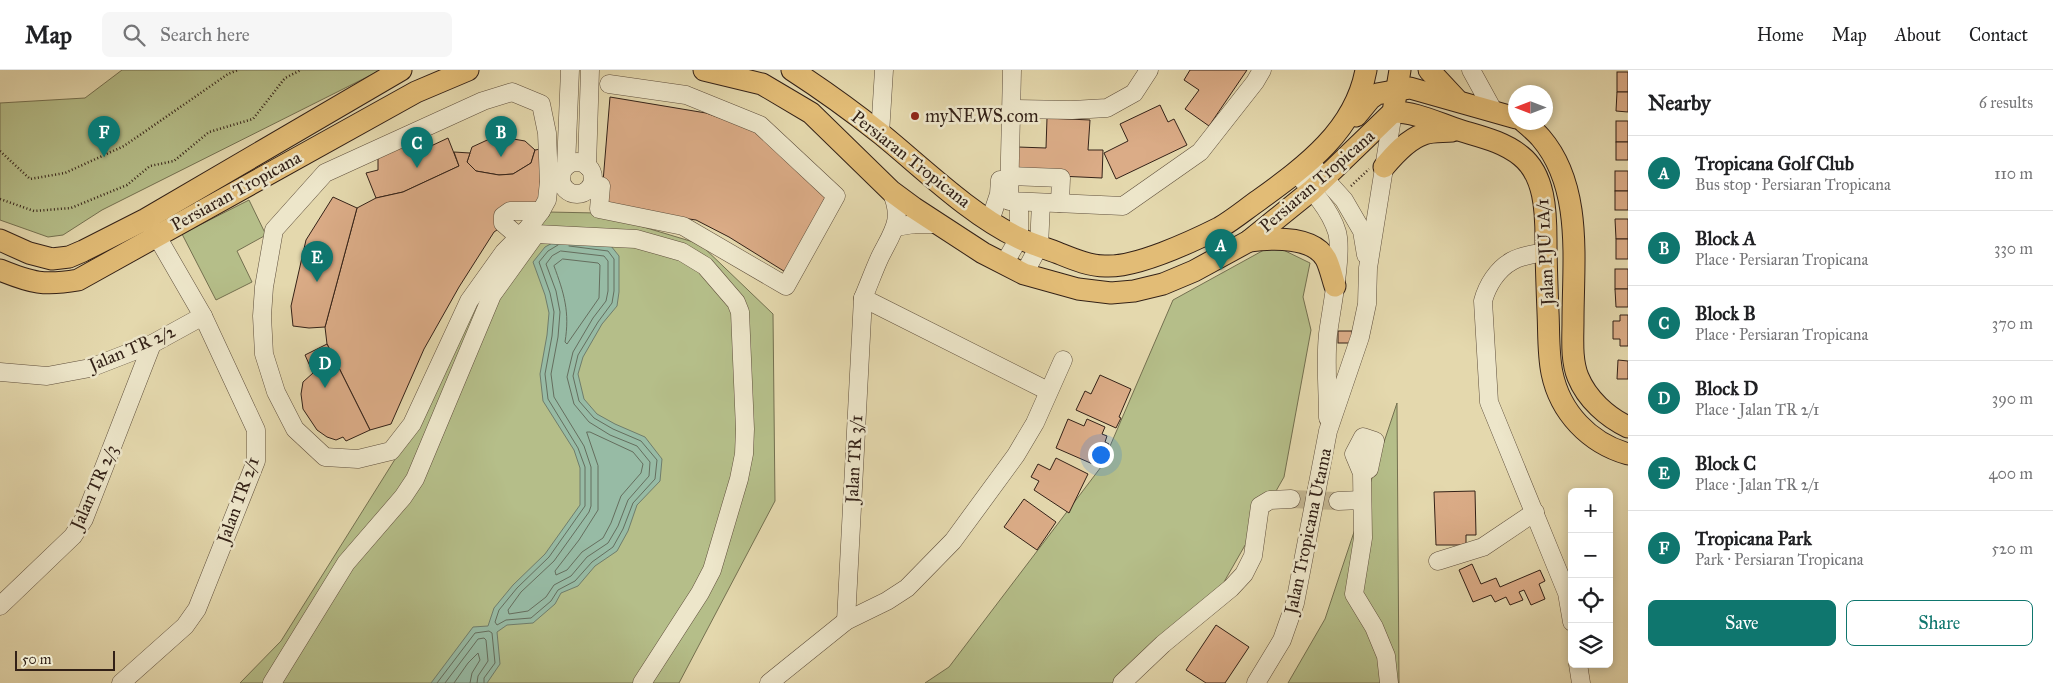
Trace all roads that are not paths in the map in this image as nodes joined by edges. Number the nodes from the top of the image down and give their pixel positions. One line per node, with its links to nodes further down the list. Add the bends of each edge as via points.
1 (401, 70): 40 (main road, Persiaran Tropicana)
2 (468, 70): 40 (main road, Persiaran Tropicana, via 416,92)
3 (570, 70): 29 (street)
4 (590, 70): 27 (street)
5 (707, 70): 33 (main road, Persiaran Tropicana, via 762,84 811,113)
6 (792, 70): 24 (main road, Persiaran Tropicana, via 824,90)
7 (884, 70): 24 (street)
8 (1000, 70): 38 (street, via 999,194)
9 (1012, 70): 19 (street)
10 (1149, 70): 19 (street, via 1134,93 1107,108)
11 (1262, 70): 36 (street, via 1200,152 1123,206)
12 (1366, 70): 25 (main road, Persiaran Tropicana, via 1362,88)
13 (1378, 70): 17 (main road)
14 (1429, 70): 18 (main road)
15 (1471, 70): 20 (street)
16 (609, 84): 32 (street, via 686,95 760,125 836,196 786,286 683,226 599,209 600,186)
17 (1393, 91): 18 (main road, via 1410,88); 22 (main road, Jalan PJU 1A/1, via 1408,112); 25 (main road, via 1377,94); 26 (street, Jalan Tropicana Utama); 31 (main road, Persiaran Tropicana)
18 (1456, 100): 20 (main road)
19 (1011, 109): 30 (street)
20 (1493, 110): 21 (main road)
21 (1508, 115)
22 (1460, 130): 26 (main road, via 1425,133); 47 (main road, Jalan PJU 1A/1, via 1507,147 1522,157 1534,173 1546,214)
23 (1533, 130): 59 (main road, Jalan PJU 1A/1, via 1555,159 1570,207 1573,351 1578,376 1593,400 1614,420)
24 (880, 134): 38 (main road, Persiaran Tropicana, via 946,190)
25 (1336, 136): 28 (main road, Persiaran Tropicana)
26 (1385, 160): 49 (street, Jalan Tropicana Utama)
27 (588, 166): 29 (street, via 577,162); 32 (street, via 593,176)
28 (1303, 167): 31 (street, Jalan Tropicana Utama); 46 (main road, Persiaran Tropicana, via 1220,227 1160,254 1106,266 1082,262)
29 (558, 176): 32 (street, via 571,194 582,194); 37 (street); 42 (street, via 541,104 512,92 483,101 325,173 274,230 264,286 264,354 276,392 295,429 325,457 358,459 391,451 412,424 469,302 504,252)
30 (1009, 176): 34 (street, via 1009,202); 36 (street, via 1061,178)
31 (1318, 184): 45 (main road, Persiaran Tropicana); 49 (street, Jalan Tropicana Utama, via 1341,195 1362,231); 52 (street, Jalan Tropicana Utama, via 1338,234)
32 (591, 187)
33 (891, 190): 39 (main road, Persiaran Tropicana); 41 (street, via 896,203)
34 (1019, 202): 35 (street); 43 (street)
35 (1041, 203): 36 (street); 46 (street)
36 (1060, 204)
37 (541, 211): 42 (street); 42 (street, via 510,211 503,216 503,223)
38 (990, 221): 43 (main road, Persiaran Tropicana)
39 (940, 224): 41 (street); 48 (main road, Persiaran Tropicana)
40 (151, 227): 44 (main road, Persiaran Tropicana, via 69,257 52,259); 50 (main road, Persiaran Tropicana, via 78,280 54,284 29,282); 54 (street, Jalan TR 2/1)
41 (896, 227): 53 (street, Jalan TR 3/1)
42 (519, 237)
43 (1019, 238): 46 (main road, Persiaran Tropicana); 48 (street)
44 (0, 240)
45 (1249, 240): 51 (main road, Persiaran Tropicana, via 1179,277 1134,291 1111,293 1078,289); 52 (main road, via 1295,240 1315,249 1326,258)
46 (1039, 246): 51 (street)
47 (1546, 252): 61 (main road, Jalan PJU 1A/1, via 1551,371 1557,391 1570,414 1588,434 1612,450); 66 (street, via 1512,261 1492,280 1483,302 1489,402)
48 (1004, 264): 51 (main road, Persiaran Tropicana)
49 (1368, 268): 60 (street, Jalan Tropicana Utama, via 1367,304 1360,337)
50 (0, 270)
51 (1024, 274)
52 (1335, 286): 60 (street, Jalan Tropicana Utama, via 1328,336)
53 (863, 298): 58 (street); 70 (street, Jalan TR 3/1)
54 (203, 316): 55 (street, Jalan TR 2/2); 72 (street, Jalan TR 2/1, via 256,430 256,461 197,609 185,626)
55 (152, 344): 57 (street, Jalan TR 2/2, via 90,368 47,376); 69 (street, Jalan TR 2/3, via 84,519 73,536)
56 (1063, 360): 58 (street)
57 (0, 372)
58 (1048, 391): 70 (street, via 1035,423 1016,455 953,541 907,588 887,602)
59 (1628, 427)
60 (1328, 431): 77 (street, Jalan Tropicana Utama, via 1295,604 1282,640)
61 (1628, 454)
62 (1362, 473): 64 (street)
63 (1291, 500): 76 (street, via 1270,500 1260,506 1252,556 1244,574)
64 (1362, 500): 65 (street); 78 (street, via 1363,538 1354,594 1374,627 1386,656)
65 (1338, 501)
66 (1535, 512): 67 (street, via 1483,547); 68 (street)
67 (1438, 561)
68 (1568, 599)
69 (0, 606)
70 (846, 621): 75 (street)
71 (1579, 668): 79 (street)
72 (121, 683)
73 (272, 683): 74 (street, via 346,563 415,479 492,295 536,234 636,239 682,252 705,266 736,302 740,312 745,429 739,479 712,570)
74 (642, 683)
75 (770, 683)
76 (1122, 683)
77 (1256, 683)
78 (1389, 683)
79 (1581, 683)

